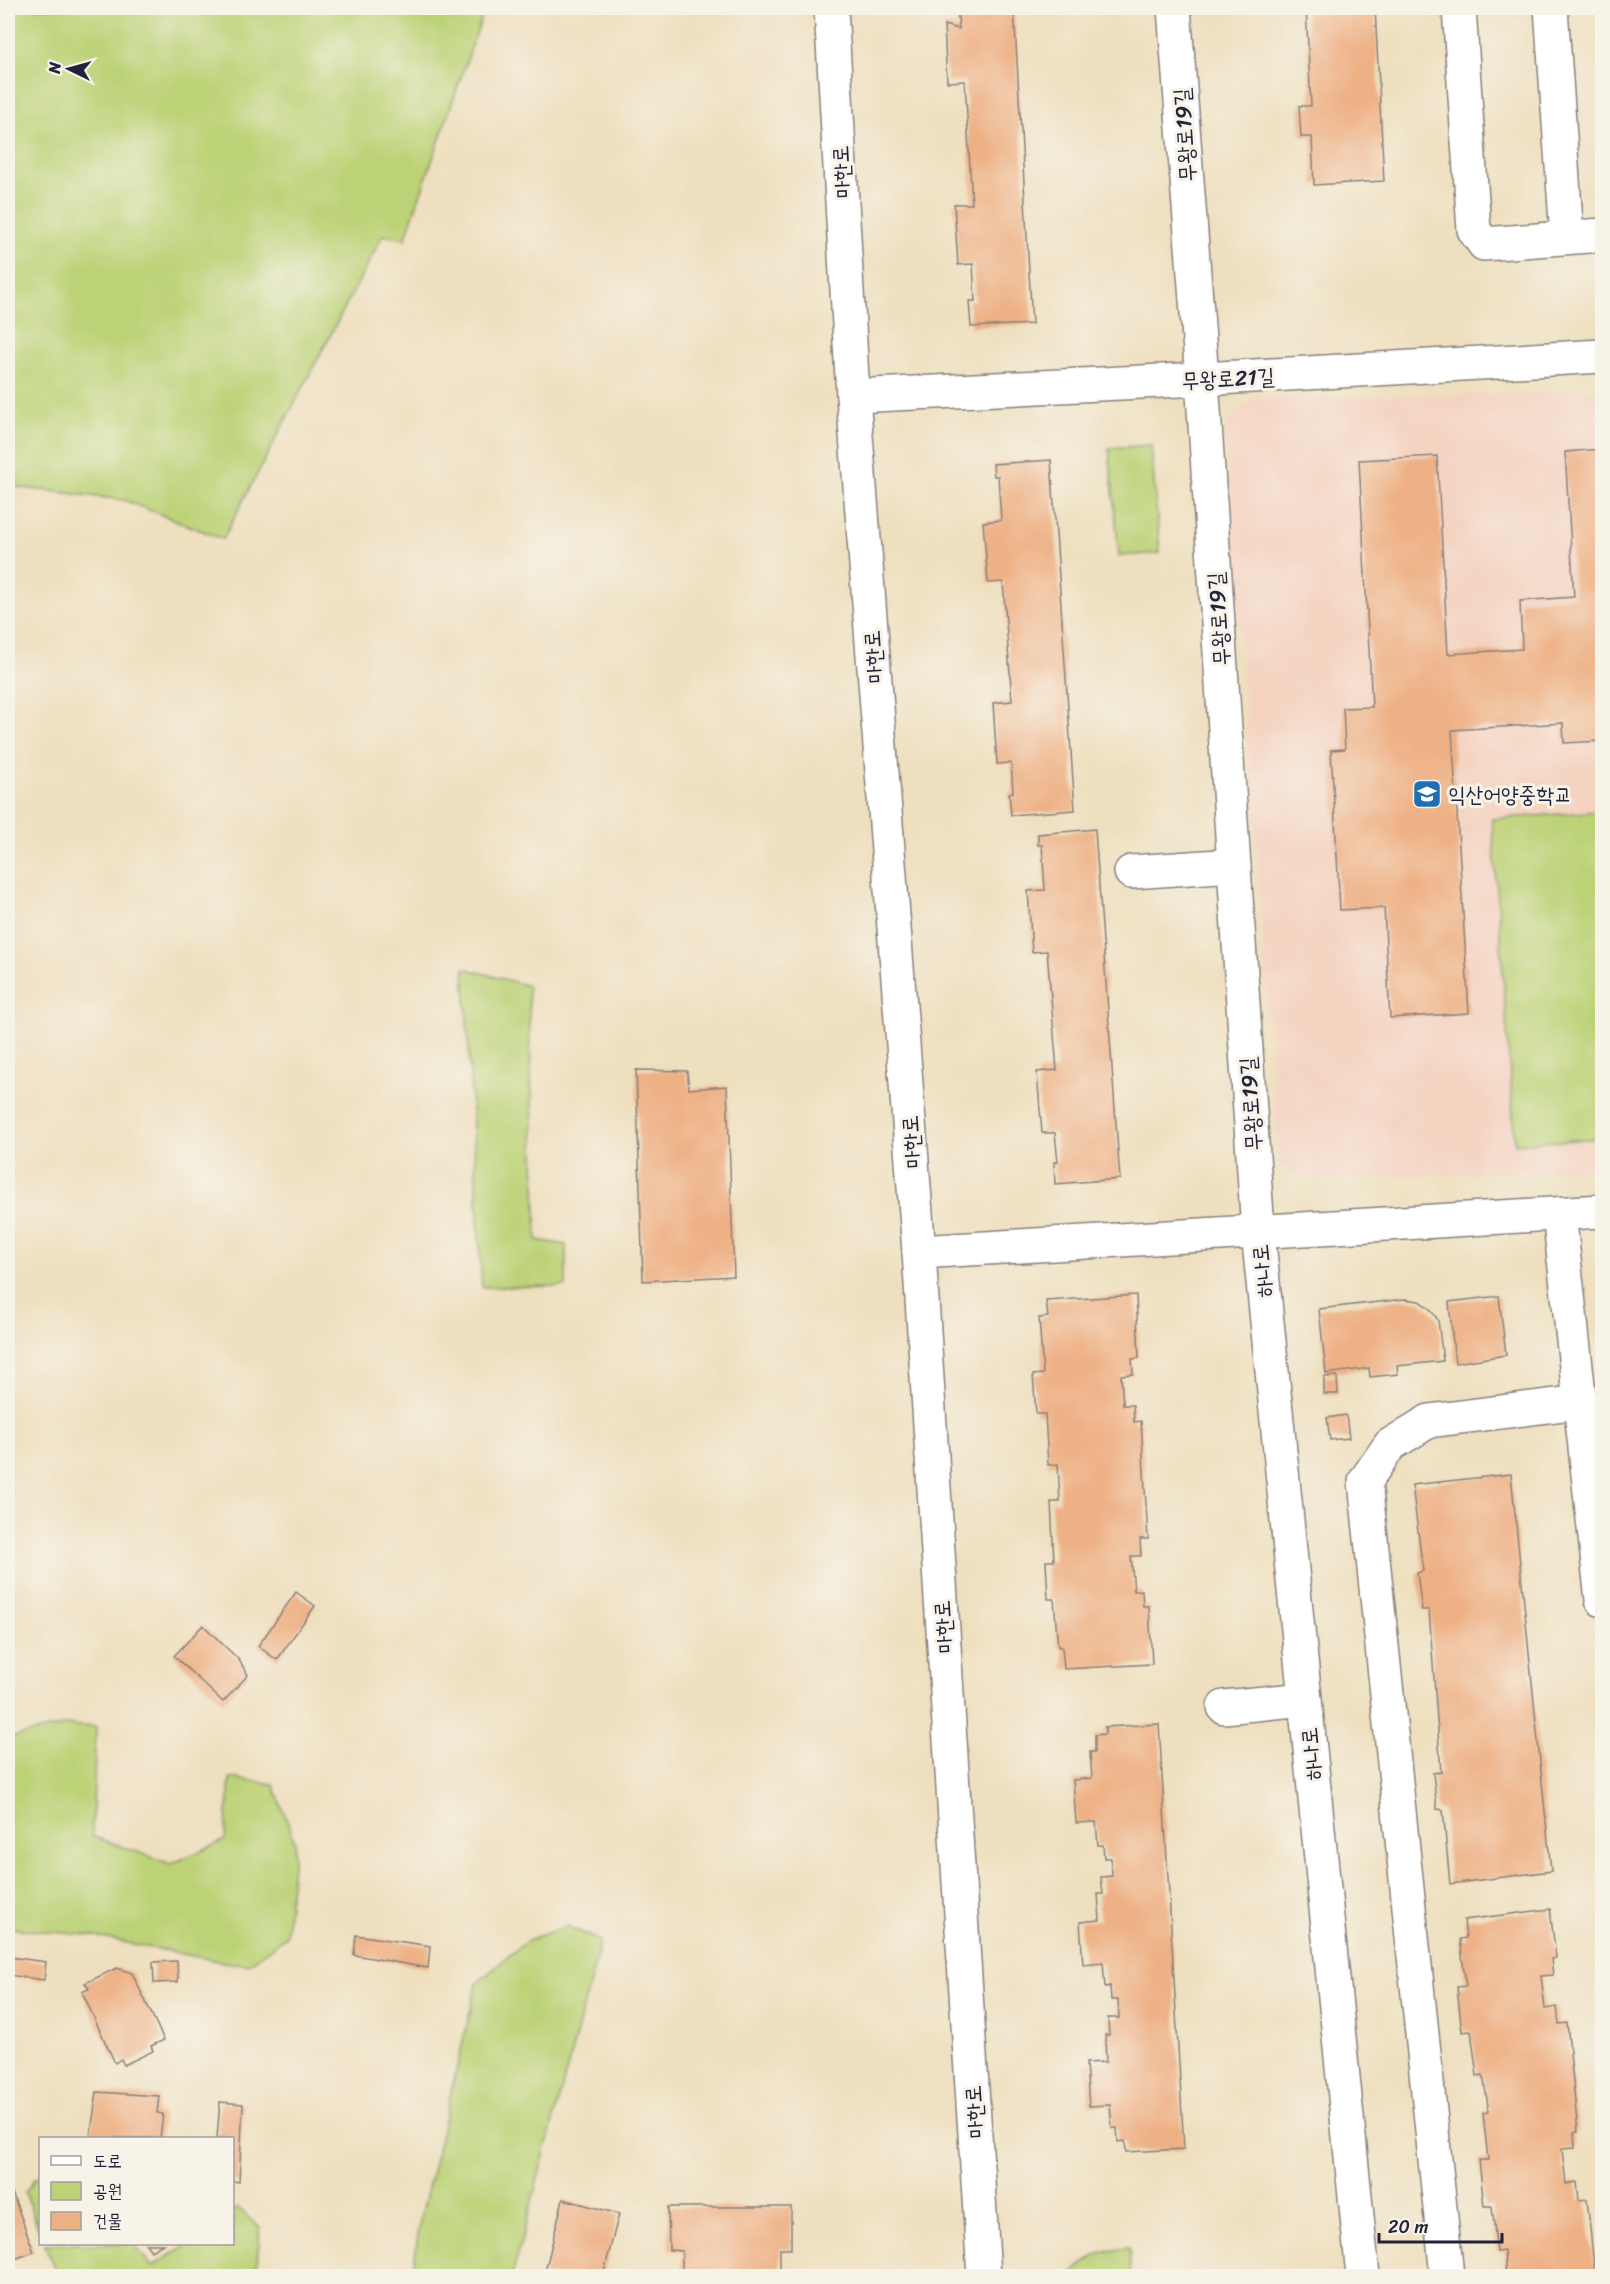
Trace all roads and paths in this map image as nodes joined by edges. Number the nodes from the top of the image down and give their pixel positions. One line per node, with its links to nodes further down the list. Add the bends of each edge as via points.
1 (831, 8): 9 (street, 마한로)
2 (1174, 8): 8 (street, 무왕로19길)
3 (1459, 8): 6 (street, via 1474,230 1484,244)
4 (1551, 8): 6 (street)
5 (1602, 235): 6 (street)
6 (1567, 237)
7 (1602, 356): 8 (street, 무왕로21길)
8 (1202, 379): 9 (street, 무왕로21길); 10 (street, 무왕로19길)
9 (854, 396): 15 (street, 마한로)
10 (1234, 865): 11 (street); 14 (street, 무왕로19길)
11 (1131, 872)
12 (1602, 1211): 13 (street)
13 (1559, 1214): 14 (street); 16 (street)
14 (1258, 1232): 15 (street); 18 (street, 하나로)
15 (919, 1252): 20 (street, 마한로)
16 (1580, 1402): 17 (street); 22 (street, via 1429,1421 1390,1445 1365,1480)
17 (1602, 1600)
18 (1305, 1699): 19 (street); 21 (street, 하나로)
19 (1224, 1707)
20 (984, 2277)
21 (1363, 2277)
22 (1447, 2277)

